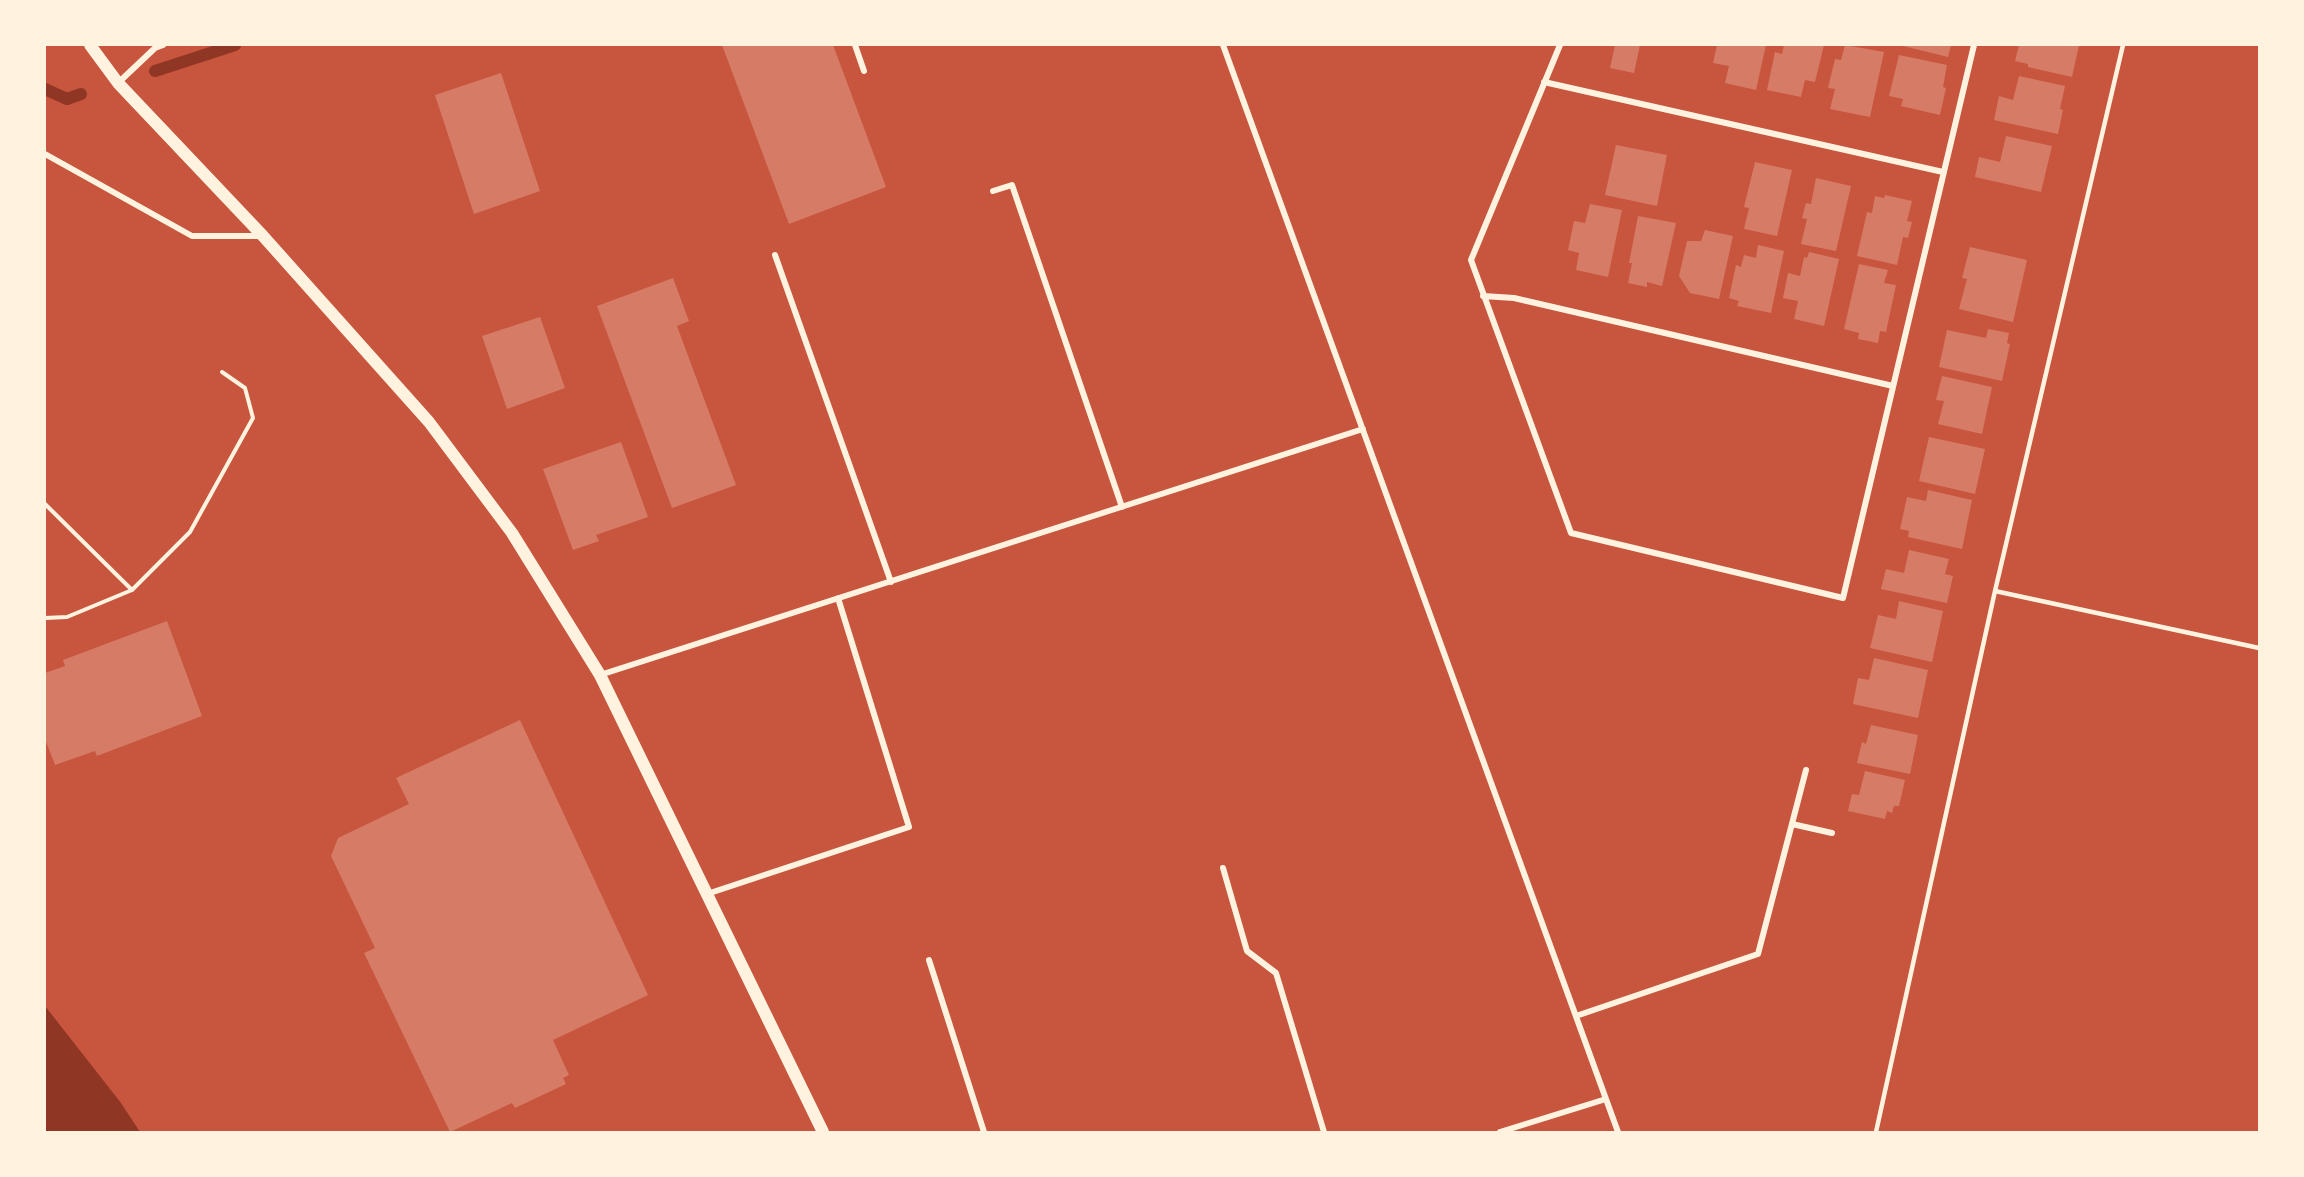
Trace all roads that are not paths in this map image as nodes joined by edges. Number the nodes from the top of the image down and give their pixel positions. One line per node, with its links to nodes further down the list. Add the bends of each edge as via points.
1 (90, 45): 10 (main road)
2 (164, 45): 10 (street, via 155,48)
3 (855, 45): 8 (street)
4 (1222, 45): 18 (street)
5 (1560, 45): 9 (street)
6 (1974, 45): 12 (street)
7 (2123, 45): 21 (lane)
8 (864, 71)
9 (1544, 82): 12 (street); 16 (street, via 1471,260)
10 (118, 83): 14 (main road)
11 (45, 154): 14 (street, via 192,236)
12 (1943, 172): 17 (street)
13 (993, 191): 19 (street, via 1012,185)
14 (263, 236): 24 (main road, via 429,422 512,533)
15 (775, 255): 20 (street)
16 (1483, 296): 17 (street, via 1514,298); 17 (street, via 1570,533 1843,598)
17 (1893, 386)
18 (1363, 429): 19 (street); 31 (street)
19 (1122, 507): 20 (street)
20 (891, 582): 22 (street)
21 (1995, 591): 23 (lane); 38 (lane)
22 (838, 598): 24 (street); 29 (street, via 909,827)
23 (2259, 648)
24 (600, 675): 29 (main road)
25 (1806, 770): 26 (street)
26 (1792, 824): 27 (street); 31 (street, via 1758,954)
27 (1833, 833)
28 (1223, 868): 35 (street, via 1247,951 1276,973)
29 (706, 894): 33 (main road)
30 (929, 960): 34 (street)
31 (1576, 1016): 32 (street)
32 (1606, 1099): 36 (street); 37 (street)
33 (823, 1132)
34 (984, 1132)
35 (1324, 1132)
36 (1500, 1132)
37 (1618, 1132)
38 (1876, 1132)

